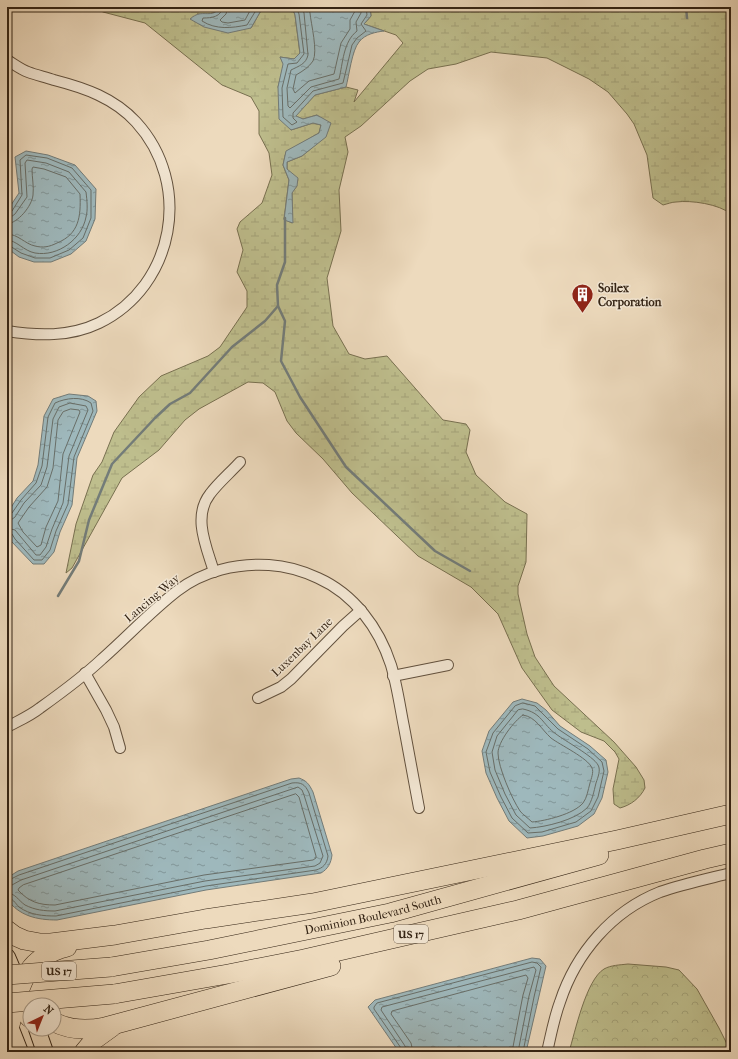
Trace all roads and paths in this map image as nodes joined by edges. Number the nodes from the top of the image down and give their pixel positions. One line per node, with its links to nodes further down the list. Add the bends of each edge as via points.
1 (7, 60): 2 (street, via 29,72 107,98 126,112 146,133 154,146 167,181 170,206 167,236 157,265 143,288 118,312 98,323 64,334)
2 (7, 332)
3 (240, 462): 4 (street, via 209,495 203,507 202,534)
4 (214, 572): 5 (street, Lancing Way, via 255,564 286,567 326,582); 7 (street, Lancing Way, via 177,591)
5 (361, 610): 8 (street, Lancing Way, via 380,640); 9 (street, Luxenbay Lane, via 291,679)
6 (448, 665): 8 (street)
7 (85, 674): 10 (street, Lancing Way, via 39,709); 11 (street, via 106,710)
8 (393, 676): 12 (street, Lancing Way)
9 (258, 698)
10 (7, 727)
11 (120, 748)
12 (419, 808)
13 (731, 814): 15 (highway)
14 (731, 820): 15 (highway, Dominion Boulevard South / US 17)
15 (696, 825): 20 (highway, via 313,903); 21 (highway, Dominion Boulevard South / US 17, bridge, via 390,913 111,967)
16 (731, 854): 18 (highway, US 17)
17 (731, 873): 27 (street, via 660,892 627,910 607,927 585,951 568,981 559,1003)
18 (518, 910): 21 (highway, US 17, bridge, via 297,960 114,994); 22 (highway, via 401,948)
19 (7, 930): 20 (highway, via 24,940 51,944)
20 (115, 935): 21 (highway, via 44,956 33,966)
21 (15, 1002)
22 (124, 1021): 23 (highway, via 86,1029); 26 (highway, via 100,1035)
23 (62, 1024)
24 (40, 1037): 25 (main road)
25 (45, 1052)
26 (84, 1052)
27 (547, 1052)

